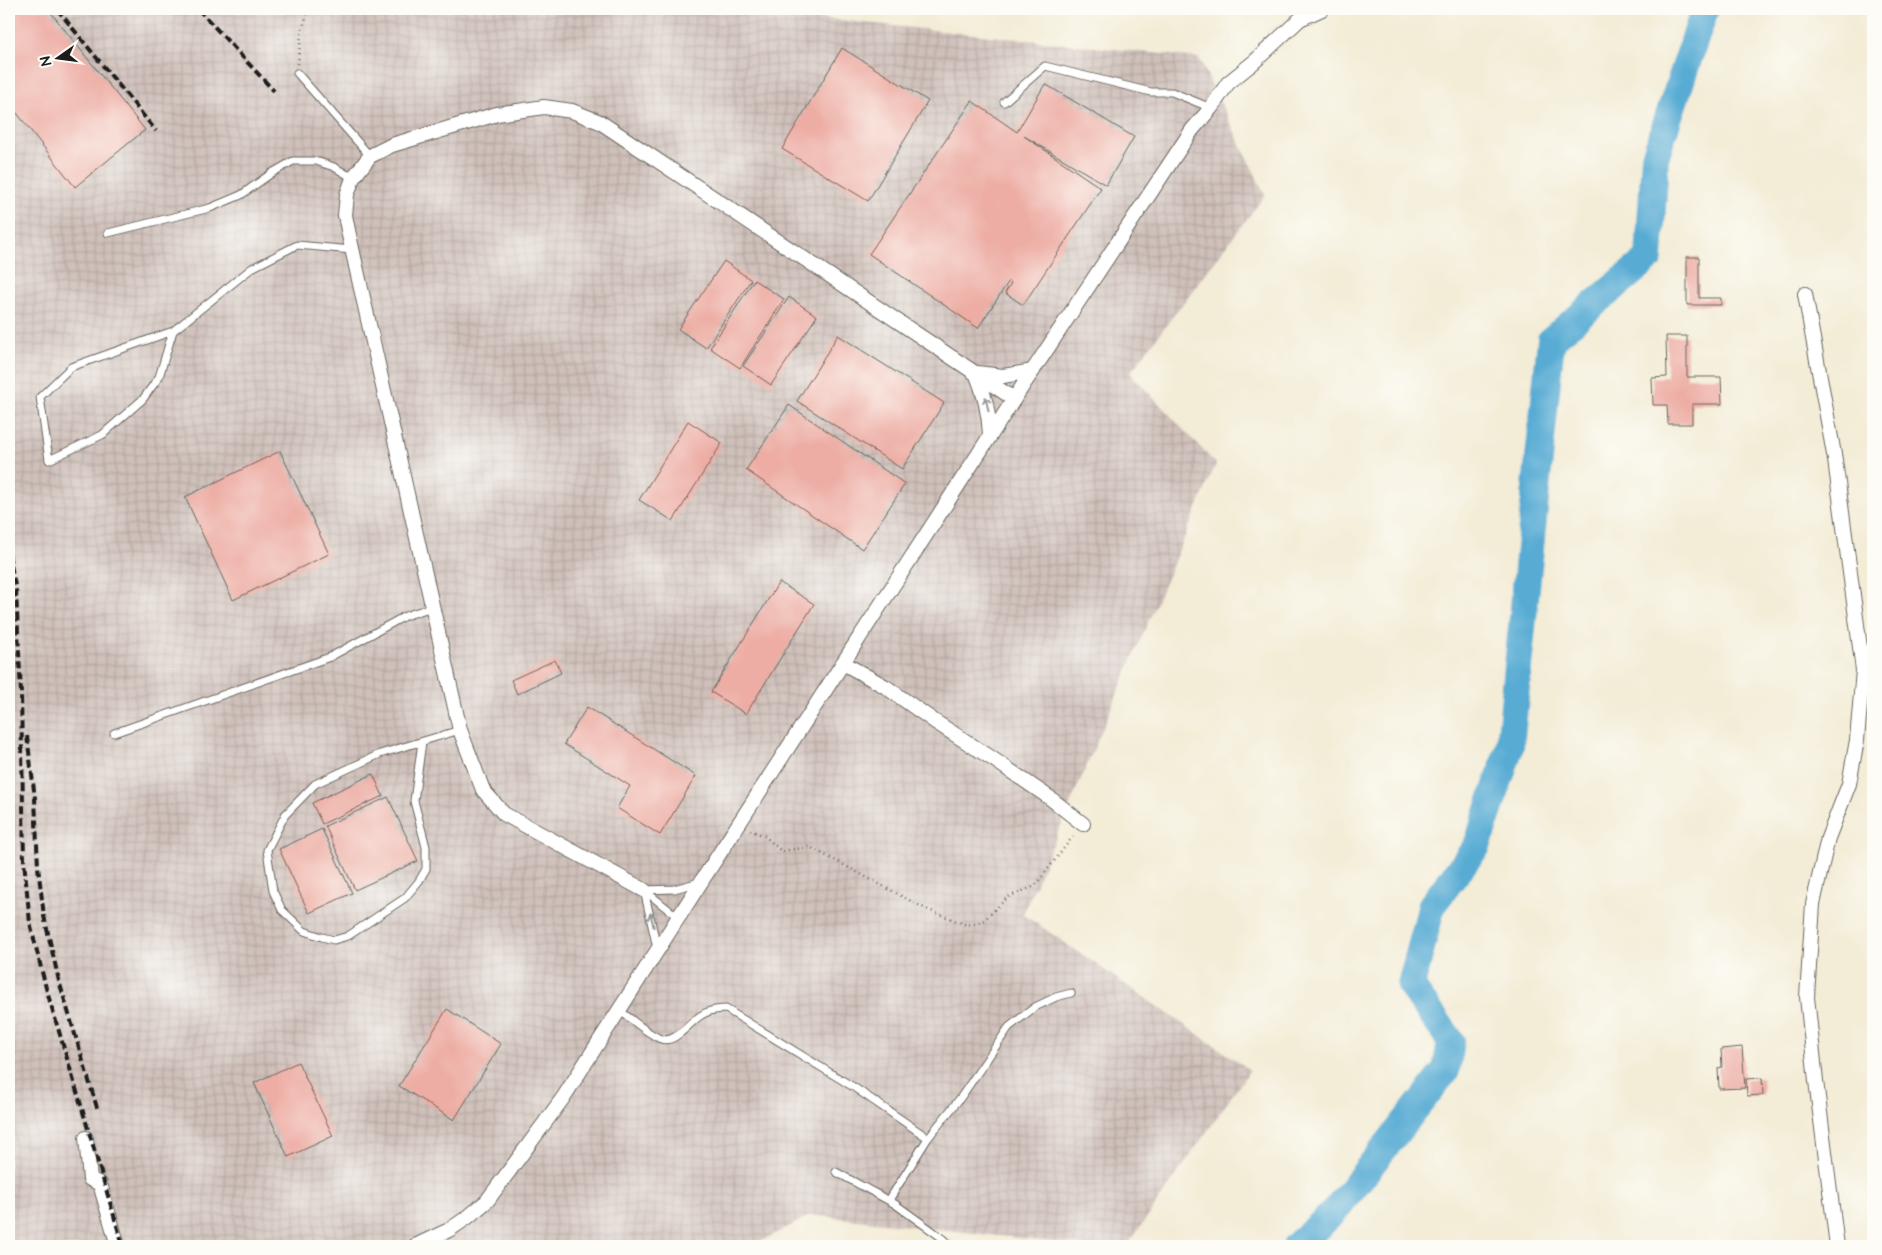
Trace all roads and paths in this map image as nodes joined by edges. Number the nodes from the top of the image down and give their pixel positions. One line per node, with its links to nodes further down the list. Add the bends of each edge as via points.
1 (308, 9): 3 (path)
2 (1322, 9): 5 (street, via 1300,19 1228,83)
3 (297, 72): 6 (lane)
4 (1004, 102): 5 (lane, via 1044,66 1151,92 1177,93)
5 (1211, 108): 12 (street, via 1192,130)
6 (370, 156): 7 (street); 13 (street, via 392,145 497,114 544,107 572,110 600,122)
7 (353, 178): 8 (lane, via 316,161 293,161 241,195 210,208); 9 (street, via 345,215)
8 (108, 232)
9 (353, 250): 11 (lane, via 296,245 252,268); 16 (street)
10 (1805, 294): 36 (street, via 1835,460 1863,670 1857,740 1849,784 1828,838 1813,904 1808,997)
11 (173, 331): 11 (lane, via 71,367 40,397 49,460 102,435 143,399 158,377)
12 (1033, 371): 13 (street, via 1003,376); 14 (street)
13 (976, 373): 14 (street); 15 (street, one-way to 13, via 984,392)
14 (1014, 399): 15 (street)
15 (990, 435): 17 (street)
16 (432, 607): 18 (street); 19 (lane, via 405,616 330,658)
17 (843, 663): 21 (street, via 886,687 1050,798); 22 (street)
18 (460, 730): 20 (lane); 24 (street, via 483,790 504,814)
19 (114, 734)
20 (422, 742): 20 (lane, via 380,754 315,784 285,815 267,850 273,891 282,910 304,931 334,940 348,936 405,898 419,881 426,869 426,847 414,801)
21 (1083, 824): 22 (path, via 1035,886 1008,896 982,922 967,925 926,909 810,847 781,851 765,836)
22 (737, 825): 23 (street)
23 (701, 882): 24 (lane, via 674,889); 25 (street)
24 (644, 890): 25 (lane); 26 (lane, one-way to 24)
25 (679, 918): 26 (street)
26 (658, 950): 28 (street)
27 (1070, 993): 30 (lane, via 1035,1008 1009,1027 961,1098)
28 (619, 1010): 30 (lane, via 664,1040 673,1038 713,1009 726,1009); 34 (street, via 563,1098 487,1201 448,1230)
29 (86, 1138): 33 (street, via 90,1179 100,1184)
30 (928, 1138): 32 (lane)
31 (836, 1172): 32 (lane)
32 (889, 1200): 35 (lane)
33 (118, 1246)
34 (415, 1246)
35 (951, 1246)
36 (1837, 1246)

